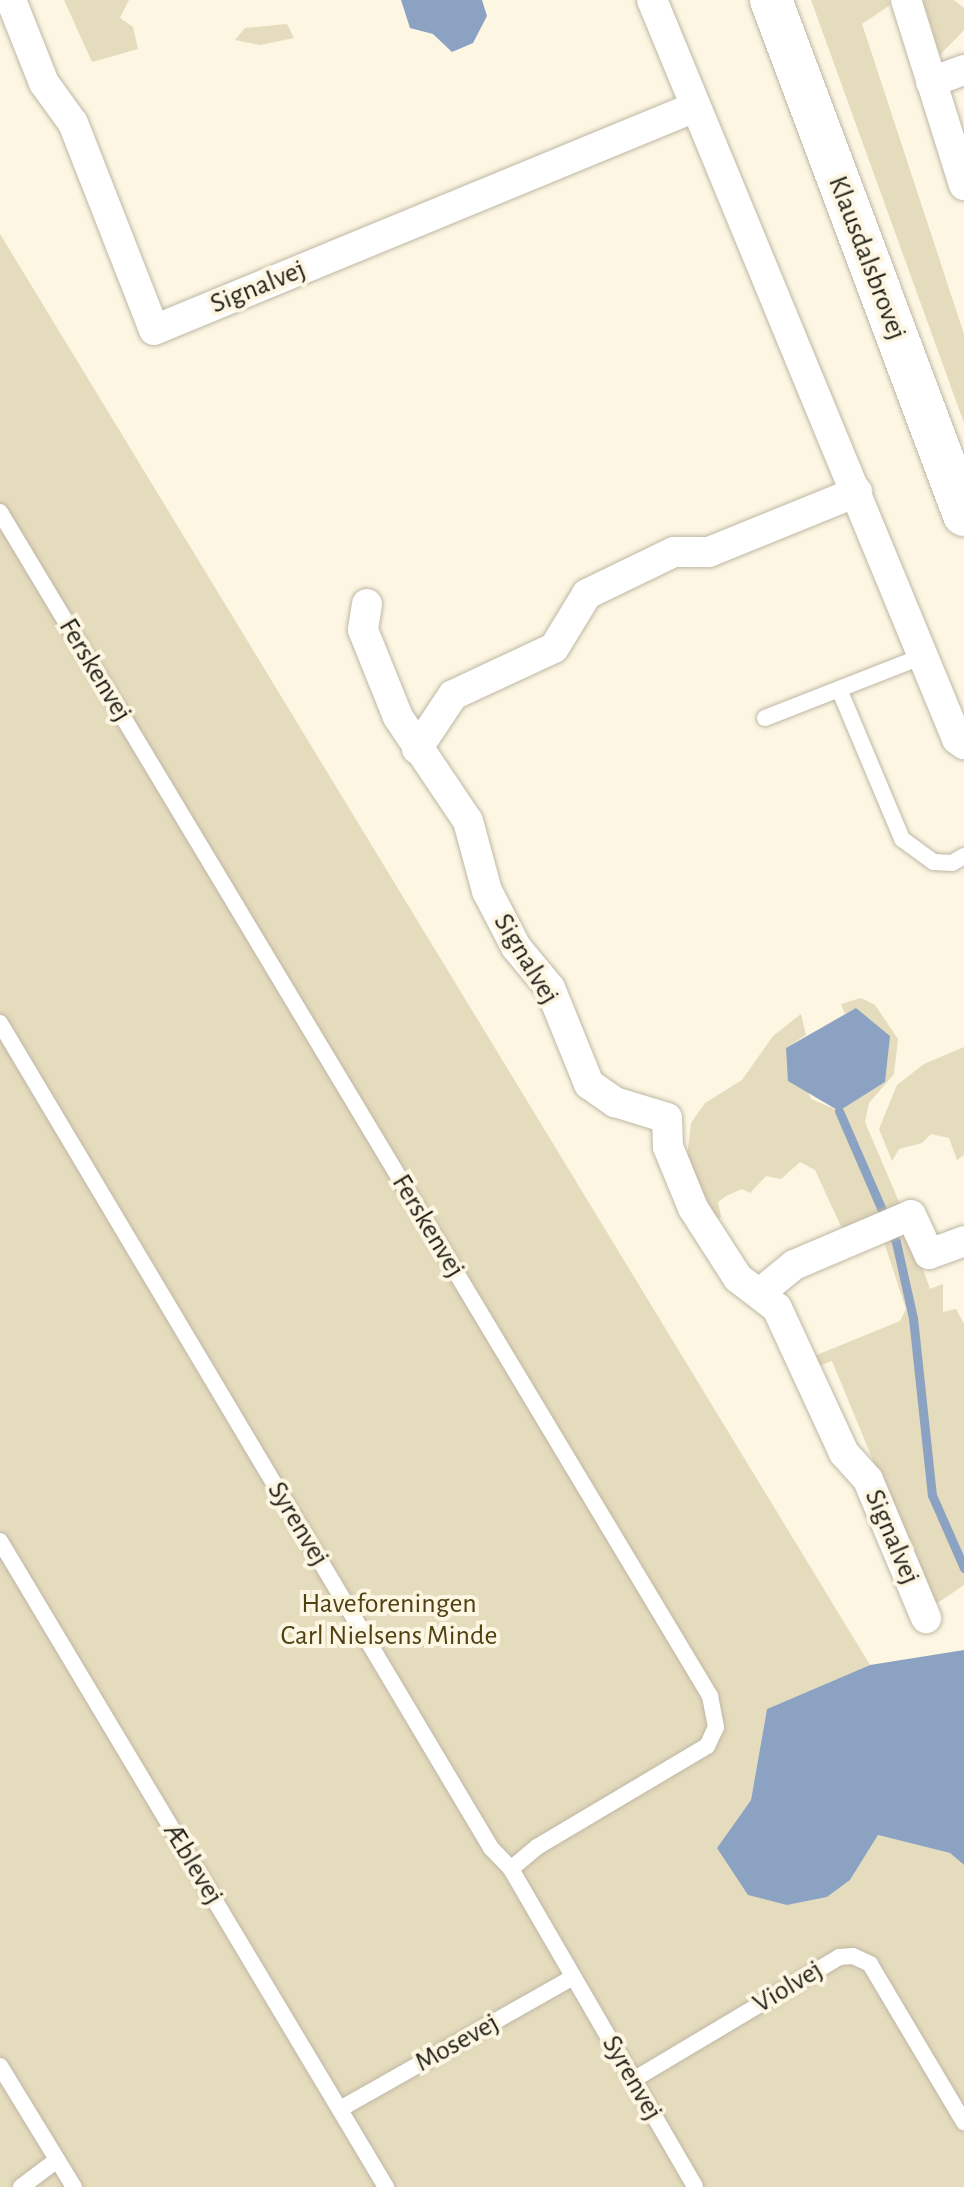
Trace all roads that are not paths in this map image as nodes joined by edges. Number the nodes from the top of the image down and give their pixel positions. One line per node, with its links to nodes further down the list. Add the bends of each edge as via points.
1 (11, 0): 7 (street, Signalvej, via 44,83 73,123 154,330)
2 (652, 0): 7 (street)
3 (771, 0): 11 (street, Klausdalsbrovej)
4 (906, 0): 6 (street)
5 (964, 70): 6 (street)
6 (931, 82): 8 (street)
7 (695, 107): 9 (street)
8 (964, 185)
9 (857, 492): 13 (street); 17 (street, via 709,552 674,552 587,594 554,648 453,695)
10 (0, 512): 24 (lane, Ferskenvej, via 710,1696 716,1727 707,1746 537,1847)
11 (964, 515)
12 (367, 604): 17 (street, Signalvej, via 363,630 398,717)
13 (923, 656): 14 (lane); 16 (street)
14 (839, 689): 15 (lane); 18 (lane, via 902,839 934,862 952,863)
15 (765, 718)
16 (964, 744)
17 (417, 749): 21 (street, Signalvej, via 468,821 487,891 516,947 550,988 589,1084 615,1102 667,1118 668,1147 693,1208 738,1278)
18 (964, 856)
19 (0, 1023): 24 (lane, Syrenvej, via 491,1848)
20 (964, 1241): 21 (street, via 929,1254 909,1216 794,1265)
21 (761, 1292): 23 (street, Signalvej, via 777,1308 844,1453 868,1480)
22 (0, 1541): 28 (lane, Æblevej)
23 (926, 1618)
24 (511, 1869): 25 (lane, Syrenvej)
25 (573, 1977): 27 (lane, Syrenvej); 28 (lane, Mosevej)
26 (0, 2066): 30 (lane)
27 (633, 2080): 29 (lane, Violvej, via 839,1957 853,1956 870,1964); 34 (lane, Syrenvej)
28 (340, 2109): 33 (lane, Æblevej)
29 (964, 2122)
30 (57, 2160): 31 (lane); 32 (lane)
31 (21, 2187)
32 (74, 2187)
33 (386, 2187)
34 (695, 2187)

